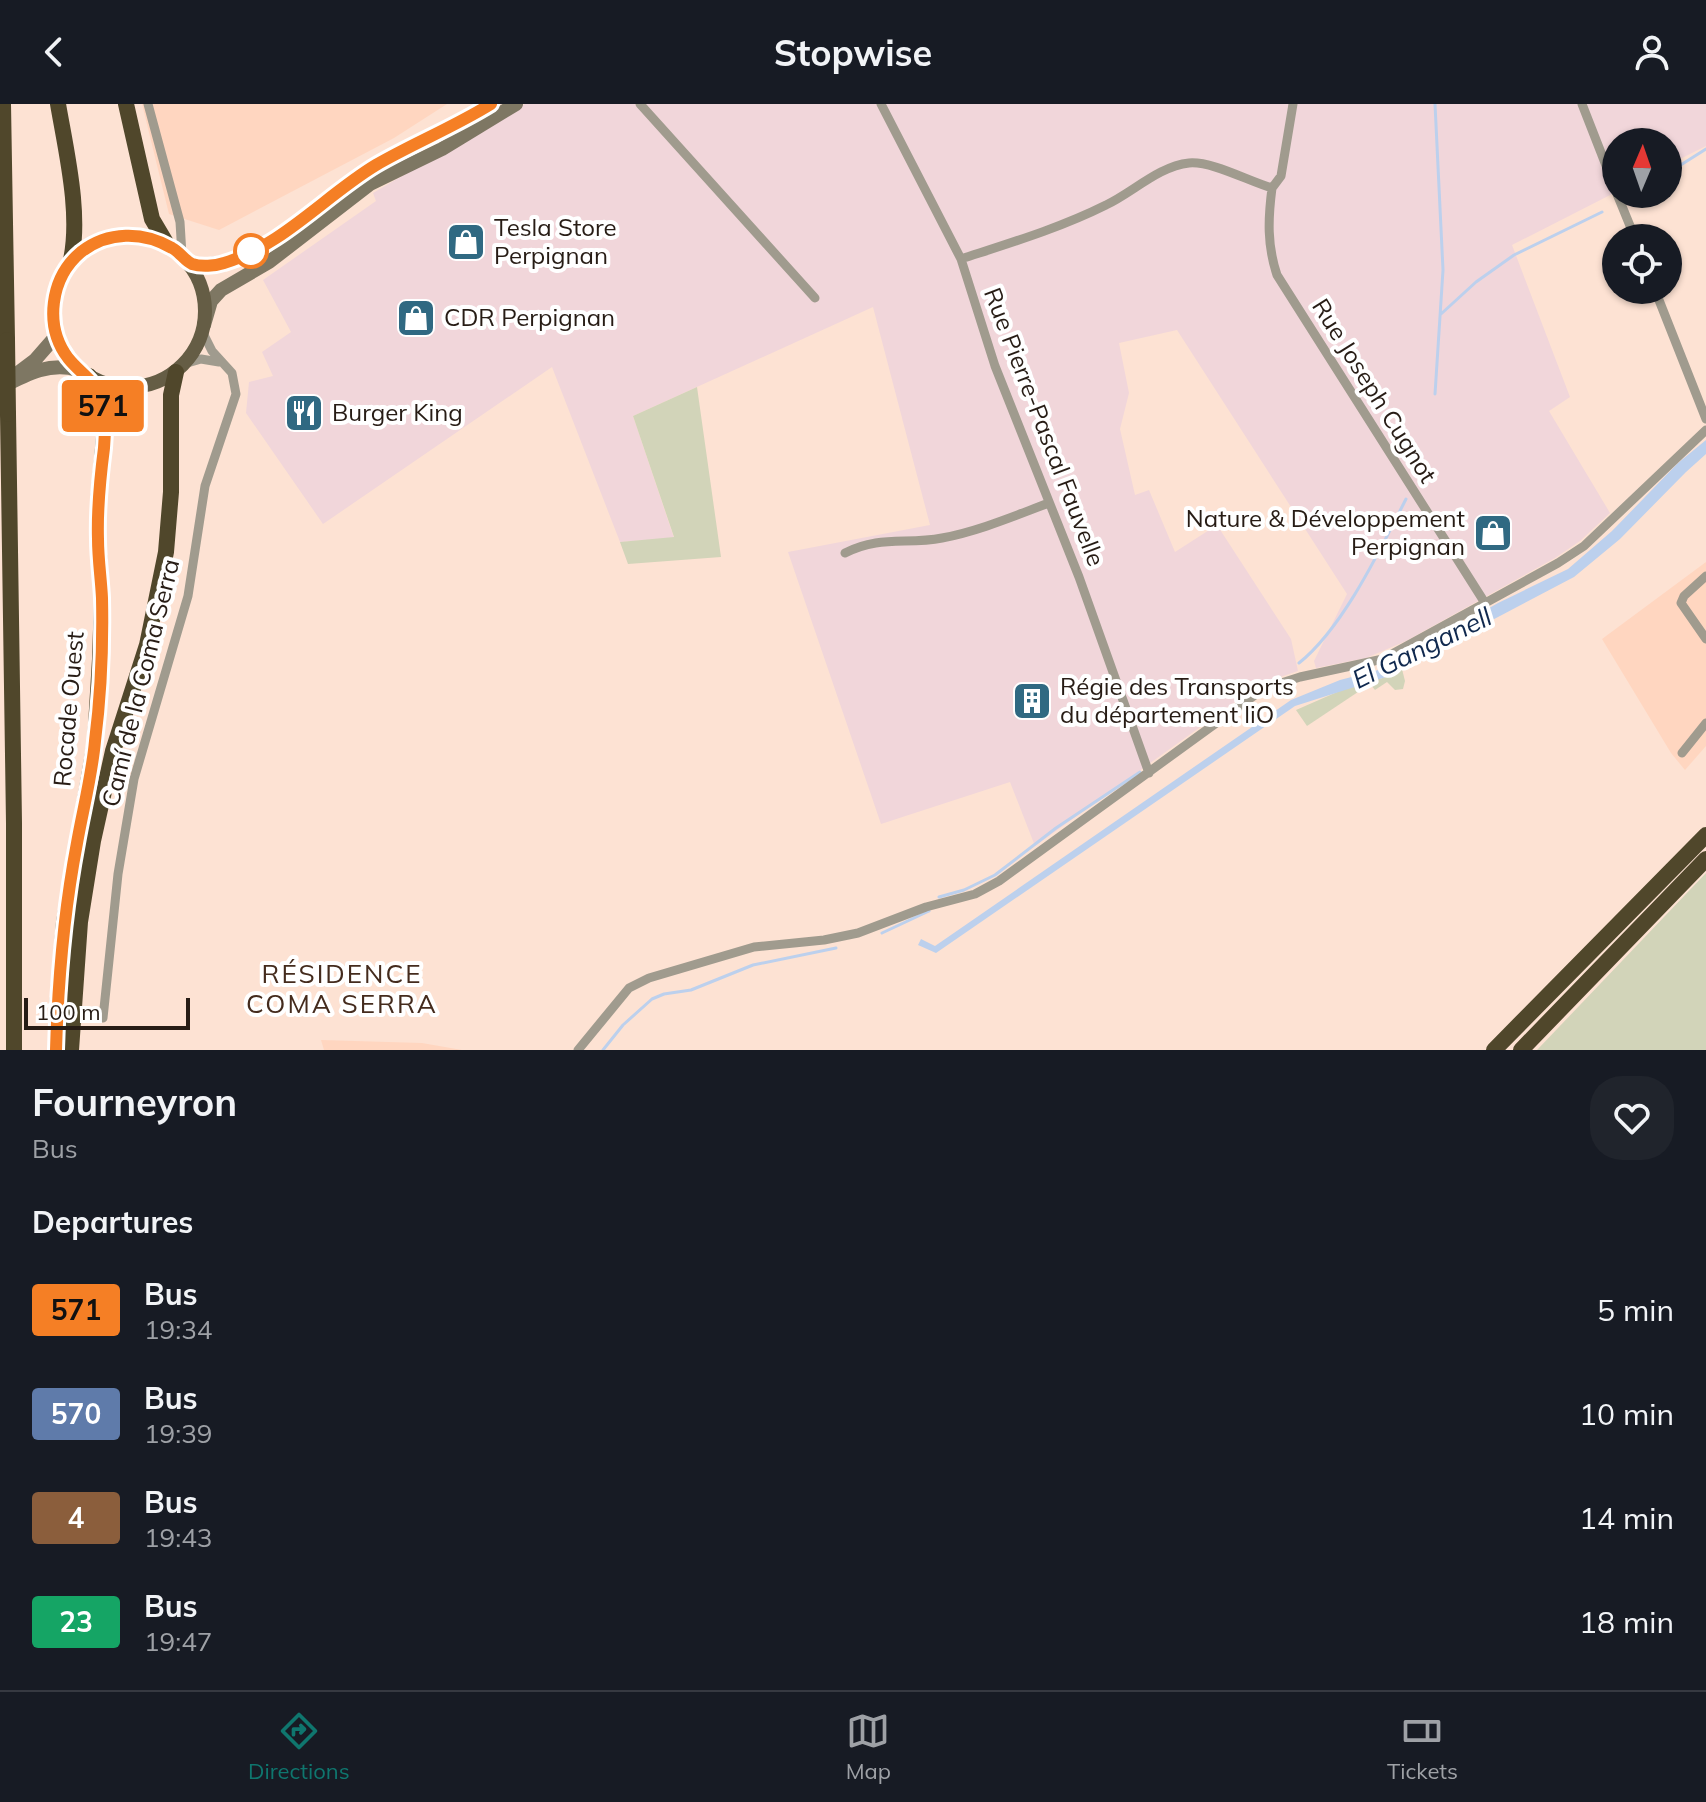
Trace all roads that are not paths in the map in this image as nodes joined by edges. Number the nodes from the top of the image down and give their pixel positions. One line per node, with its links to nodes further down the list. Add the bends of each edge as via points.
1 (3, 104): 37 (highway, bridge)
2 (58, 104): 15 (highway, via 74,226)
3 (126, 104): 13 (highway, via 152,219)
4 (148, 104): 13 (street, via 181,232)
5 (491, 104): 13 (main road, via 378,164 241,257 220,264)
6 (516, 104): 18 (main road, via 370,184 269,262 221,290 211,301)
7 (640, 104): 16 (street)
8 (881, 104): 14 (street, Rue Pierre-Pascal Fauvelle)
9 (1293, 104): 12 (street, Rue Joseph Cugnot, via 1281,176)
10 (1582, 104): 11 (street)
11 (1602, 154)
12 (1272, 188): 14 (street, via 1188,163 1051,230); 29 (street, Rue Joseph Cugnot, via 1268,236 1277,275)
13 (180, 254): 15 (main road, via 139,235 108,238); 18 (main road, via 196,274 204,299)
14 (961, 259): 26 (street, Rue Pierre-Pascal Fauvelle, via 995,366)
15 (70, 264): 19 (main road, via 55,297)
16 (815, 298)
17 (1661, 304): 24 (street)
18 (203, 328): 20 (street, via 212,351); 21 (main road)
19 (56, 336): 22 (main road); 23 (main road, via 35,360)
20 (226, 365): 21 (street, via 211,359); 36 (street, Camí de la Coma Serra, via 236,394 200,506 188,596 134,779)
21 (180, 368): 22 (main road, via 164,380 139,387 111,386); 39 (highway, Rocade Ouest, via 171,395 166,552 147,645 113,751 93,841 80,922)
22 (83, 373): 23 (main road, via 51,367); 38 (highway, Rocade Ouest, via 102,398 105,426 98,504 100,659 95,742 64,922)
23 (0, 385)
24 (1706, 419)
25 (1706, 430): 29 (street, via 1584,546)
26 (1049, 503): 27 (street, via 942,538 865,543); 33 (street, Rue Pierre-Pascal Fauvelle)
27 (845, 553)
28 (1706, 576): 30 (street, via 1681,603)
29 (1485, 603): 33 (street, via 1383,659 1263,689)
30 (1706, 639)
31 (1706, 723): 32 (street)
32 (1682, 753)
33 (1149, 773): 40 (street, via 975,894 858,933 754,947 649,978 629,988)
34 (1706, 835): 41 (highway)
35 (1706, 859): 42 (highway)
36 (103, 1018)
37 (14, 1050)
38 (56, 1050)
39 (71, 1050)
40 (578, 1050)
41 (1494, 1050)
42 (1521, 1050)

